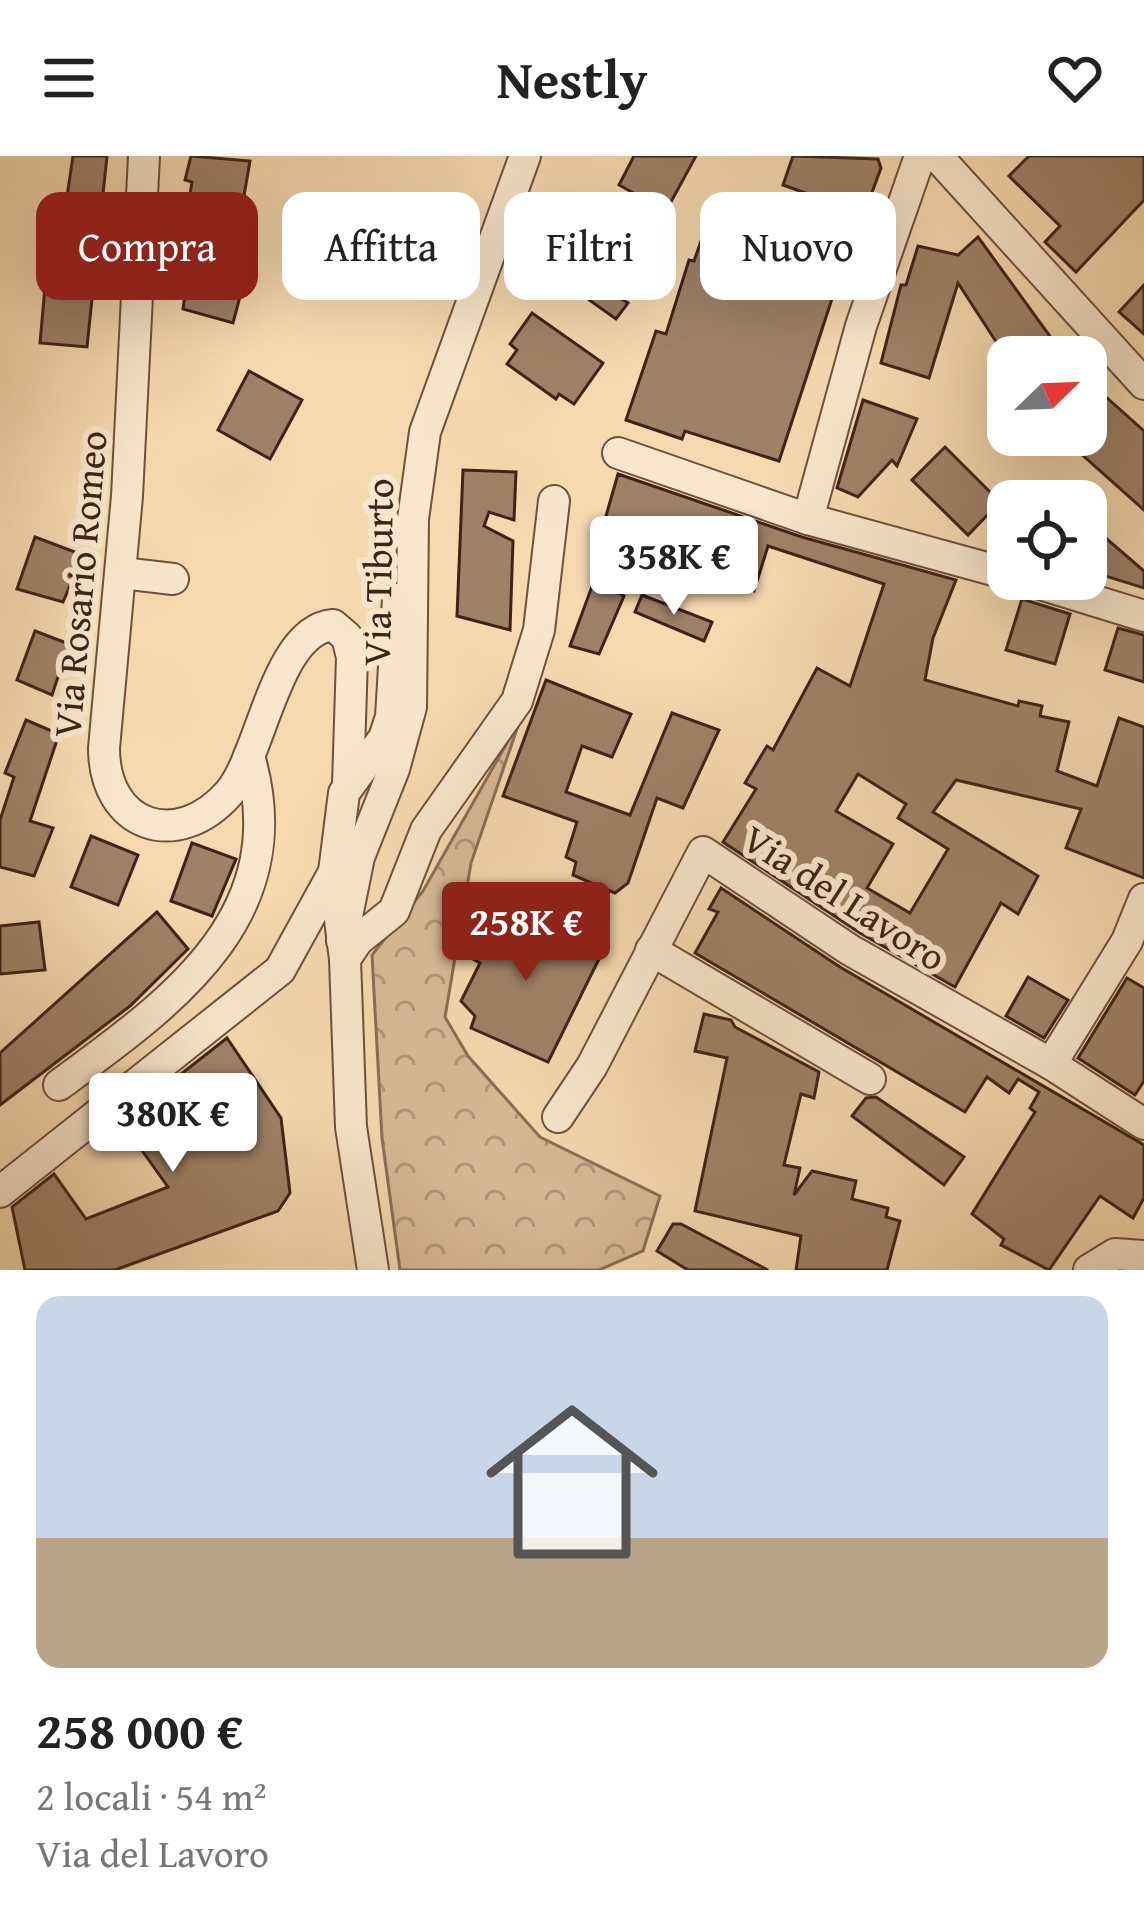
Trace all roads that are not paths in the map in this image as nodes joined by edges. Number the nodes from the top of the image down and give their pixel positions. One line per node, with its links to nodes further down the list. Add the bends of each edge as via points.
1 (144, 156): 11 (street, Via Rosario Romeo)
2 (525, 156): 9 (street, Via Tiburto, via 425,432)
3 (920, 156): 8 (street, via 861,326)
4 (938, 156): 5 (street)
5 (1144, 385)
6 (618, 453): 8 (street)
7 (554, 501): 22 (street, via 539,631 517,701 426,830 394,911)
8 (808, 519): 10 (street)
9 (412, 542): 16 (street, via 398,601 391,717); 17 (street, Via Tiburto, via 411,707)
10 (987, 568)
11 (122, 573): 12 (street); 15 (street, Via Rosario Romeo, via 104,748 112,795 147,823 179,824 229,793)
12 (173, 579)
13 (1092, 600): 14 (street)
14 (1144, 616)
15 (249, 756): 16 (street, Via Rosario Romeo, via 293,653 316,629 332,626 352,657); 26 (street, via 259,789 259,841 226,936 159,1009)
16 (354, 775): 17 (street); 18 (street)
17 (387, 788): 19 (street, Via Tiburto)
18 (338, 821): 19 (street); 20 (street)
19 (365, 838): 22 (street, Via Tiburto)
20 (334, 872): 22 (street); 29 (street, via 280,970)
21 (1144, 899): 24 (street)
22 (344, 950): 31 (street, via 351,1126)
23 (651, 950): 24 (street, Via del Lavoro, via 703,852 850,950); 25 (street); 27 (street, Via del Lavoro)
24 (1051, 1064): 28 (street, Via del Lavoro)
25 (870, 1079)
26 (58, 1084)
27 (558, 1117)
28 (1144, 1124)
29 (0, 1192)
30 (1144, 1256): 32 (street, via 1115,1254)
31 (373, 1270)
32 (1089, 1270)

